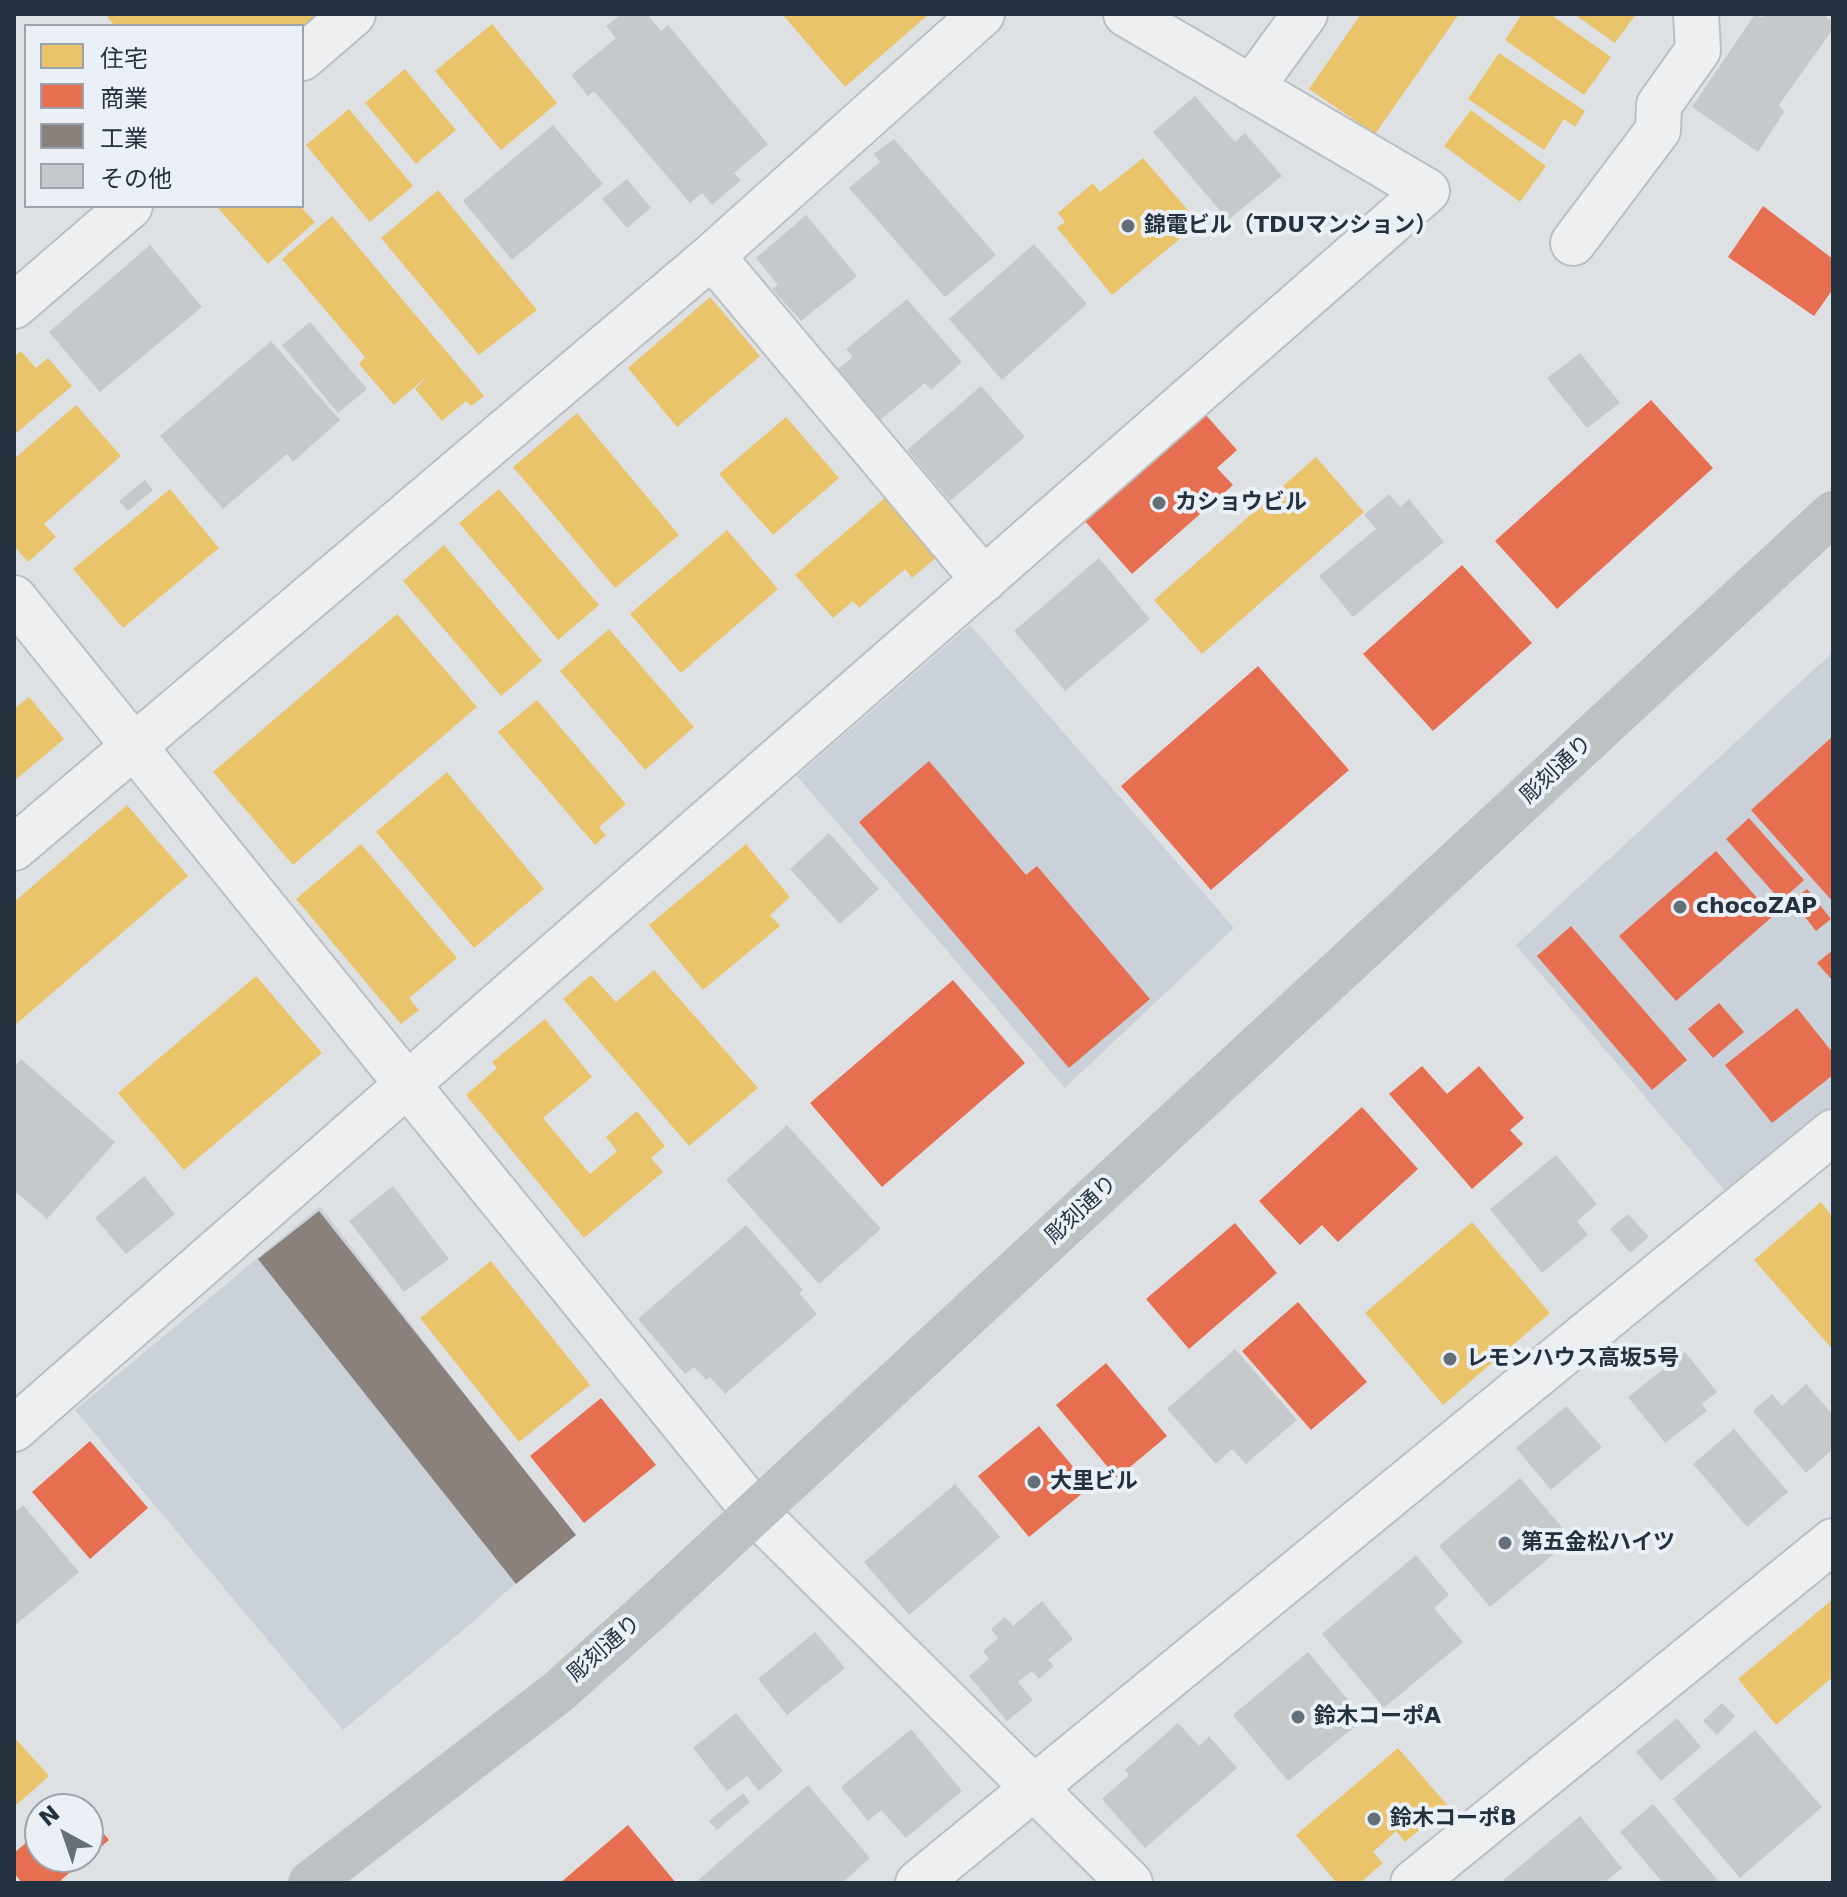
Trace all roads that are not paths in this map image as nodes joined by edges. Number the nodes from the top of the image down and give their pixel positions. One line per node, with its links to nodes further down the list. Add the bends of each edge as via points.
1 (353, 14): 6 (street)
2 (982, 14): 10 (street)
3 (1126, 14): 7 (street)
4 (1305, 14): 7 (street)
5 (1696, 14): 9 (street, via 1698,50 1659,105 1658,130)
6 (304, 56)
7 (1251, 88): 13 (street, via 1427,191)
8 (128, 208): 11 (street)
9 (1573, 243)
10 (712, 256): 13 (street); 15 (street)
11 (14, 306)
12 (1833, 513): 20 (street, 彫刻通り)
13 (984, 580): 17 (street)
14 (14, 598): 15 (street)
15 (134, 747): 16 (street); 17 (street)
16 (14, 848)
17 (407, 1084): 19 (street); 20 (street)
18 (1833, 1132): 22 (street)
19 (14, 1429)
20 (755, 1512): 22 (street); 23 (street, 彫刻通り, via 558,1692)
21 (1833, 1541): 26 (street)
22 (1033, 1788): 24 (street); 25 (street)
23 (310, 1883)
24 (918, 1883)
25 (1130, 1883)
26 (1413, 1883)

